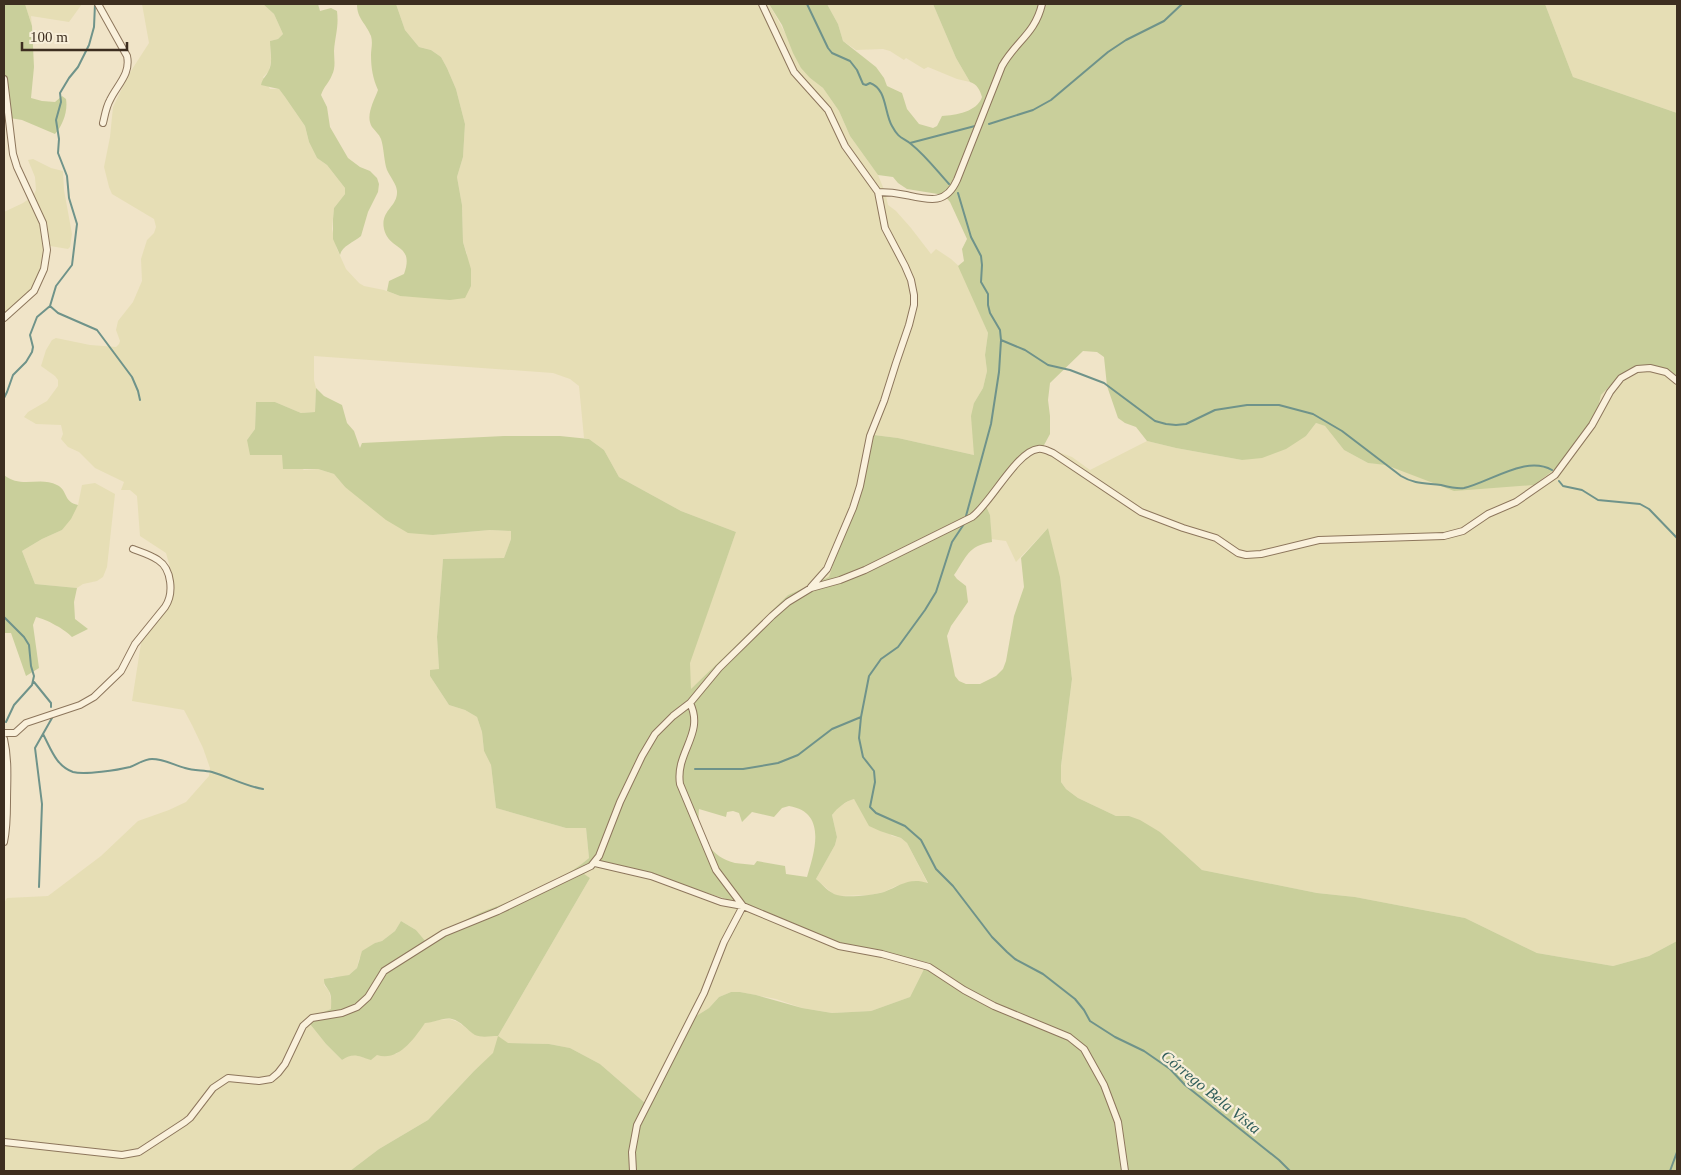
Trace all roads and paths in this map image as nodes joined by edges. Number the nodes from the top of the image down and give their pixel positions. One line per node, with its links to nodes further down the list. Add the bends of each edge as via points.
1 (98, 4): 5 (street, via 128,63 110,98)
2 (762, 4): 6 (street, via 794,72 828,110 845,146)
3 (1042, 4): 6 (street, via 1035,24 1002,66 949,193 937,199 924,199)
4 (4, 80): 7 (street, via 13,154 43,223 48,250 34,291)
5 (103, 123)
6 (878, 192): 10 (street, via 885,228 911,280 914,305 905,340 870,436 852,508 827,570)
7 (4, 318)
8 (1677, 381): 10 (street, via 1666,372 1650,368 1637,369 1621,378 1555,475 1516,502 1488,514 1463,531 1444,536 1319,540 1246,555 1216,538 1141,512 1053,453 1038,449 1018,462 972,517 865,570)
9 (133, 549): 12 (street, via 162,564 168,575 170,601 135,644 125,664 91,700 26,723 15,733)
10 (811, 588): 11 (street, via 772,616 718,668)
11 (690, 703): 15 (street, via 655,734 617,808); 16 (street, via 696,717 695,726 683,756 680,784 716,870)
12 (4, 733)
13 (4, 739): 14 (street, via 9,780)
14 (4, 842)
15 (595, 863): 16 (street, via 651,876 721,902); 17 (street, via 498,911 444,932 384,971 368,997 357,1007 309,1020 274,1076 265,1080 222,1080 190,1118 138,1152 122,1155)
16 (743, 906): 18 (street, via 724,942 704,994 637,1125 632,1152); 19 (street, via 839,946 929,967 987,1003 1076,1042 1096,1068 1114,1110)
17 (4, 1142)
18 (633, 1171)
19 (1125, 1171)

